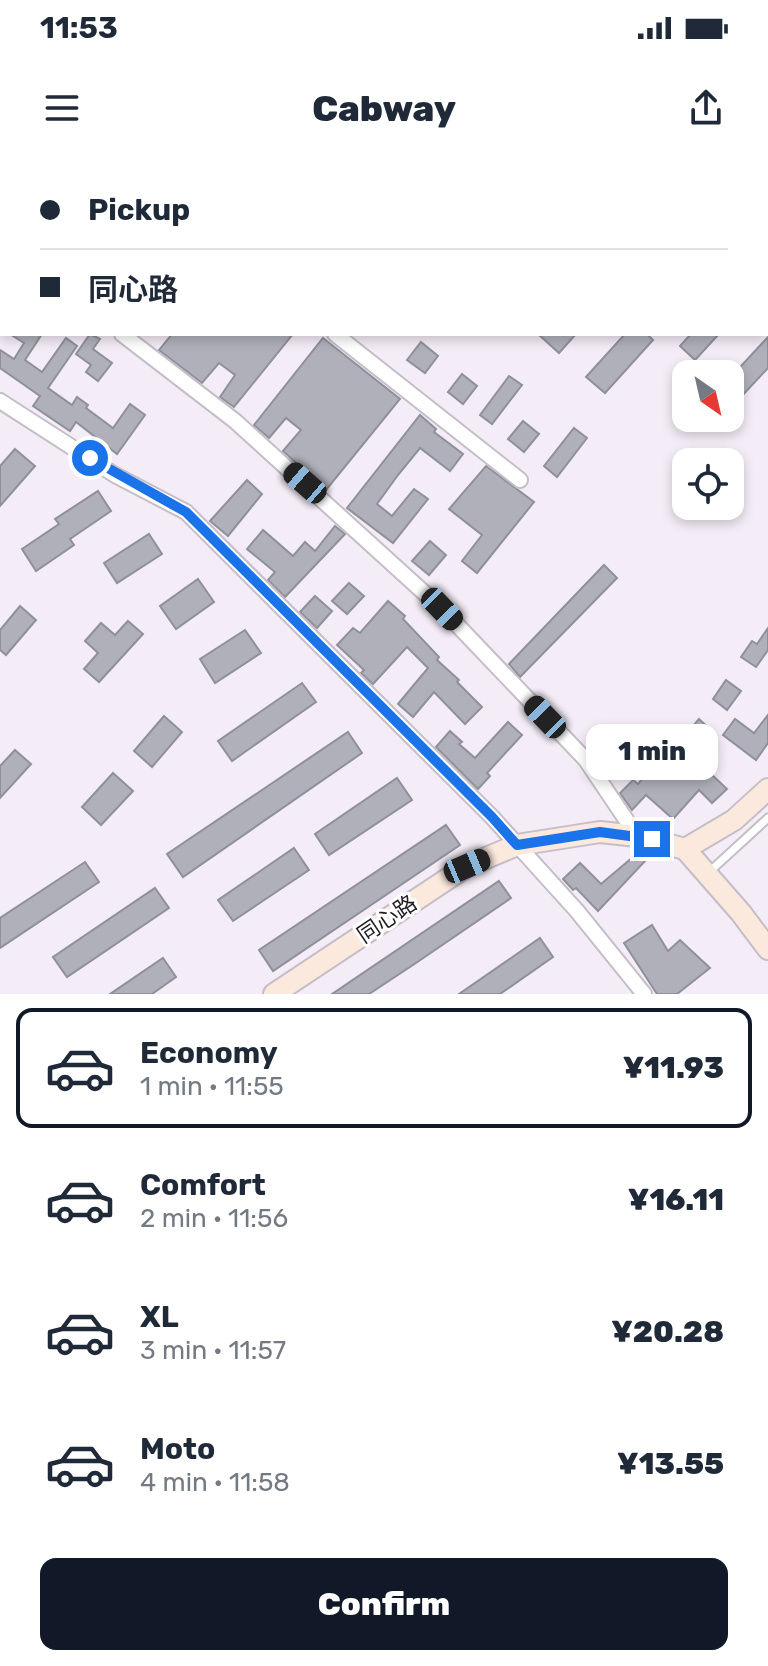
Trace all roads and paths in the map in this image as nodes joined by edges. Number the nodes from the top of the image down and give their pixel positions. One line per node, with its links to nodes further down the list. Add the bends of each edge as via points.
1 (125, 336): 7 (street, via 235,421 442,609 586,760)
2 (338, 336): 4 (street)
3 (0, 401): 8 (street, via 115,475 186,512)
4 (520, 480)
5 (768, 789): 9 (street, via 734,820)
6 (768, 818): 10 (lane)
7 (637, 836): 8 (street, 同心路, via 600,832); 9 (street, 同心路)
8 (517, 845): 12 (street, 同心路, via 467,866); 13 (street)
9 (685, 849): 10 (street)
10 (708, 873): 11 (street)
11 (768, 949)
12 (274, 994)
13 (644, 994)

